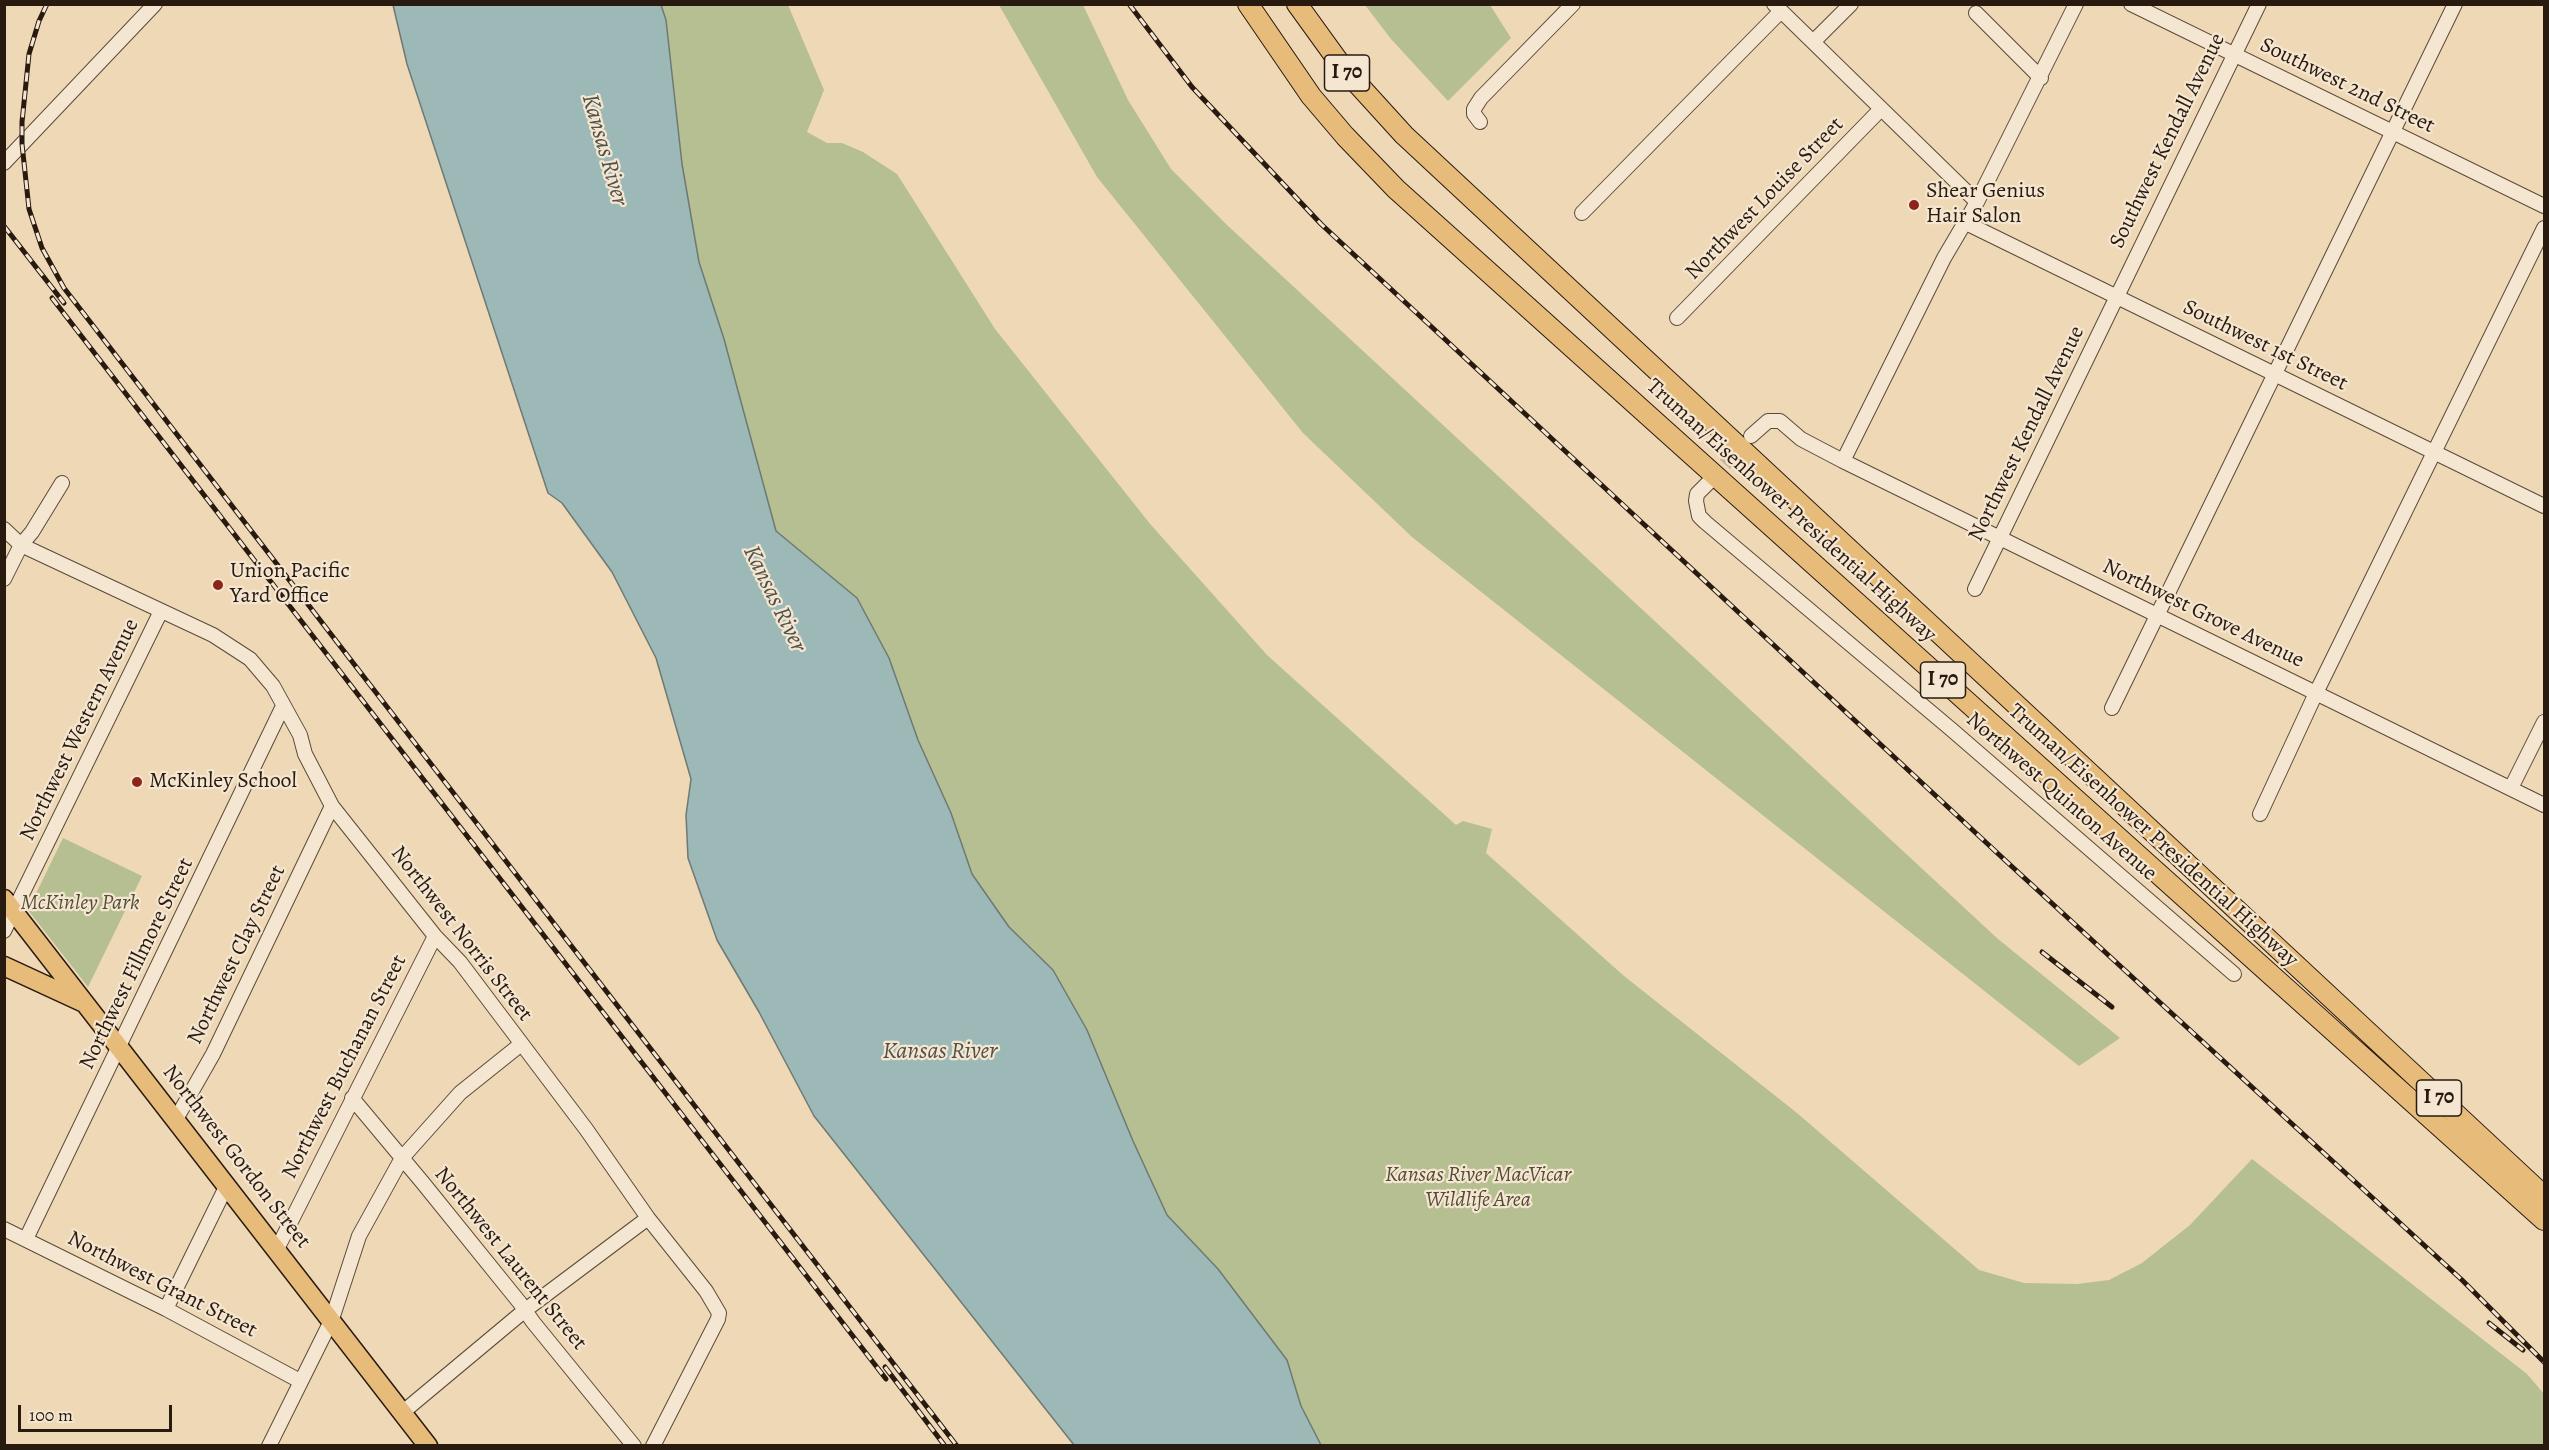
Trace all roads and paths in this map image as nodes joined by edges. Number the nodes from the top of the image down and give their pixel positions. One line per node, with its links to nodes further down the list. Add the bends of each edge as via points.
1 (155, 4): 18 (street)
2 (1248, 4): 62 (highway, Truman/Eisenhower Presidential Highway / I 70, via 1311,96 1396,189)
3 (1297, 4): 60 (highway, Truman/Eisenhower Presidential Highway / I 70, via 1344,69 1404,135)
4 (1573, 4): 16 (street, via 1481,98 1474,109)
5 (1851, 4): 12 (street)
6 (2076, 4): 14 (street)
7 (2131, 4): 13 (street, Southwest 2nd Street)
8 (2259, 4): 13 (street, Southwest Kendall Avenue)
9 (2455, 4): 17 (street)
10 (1778, 8): 12 (street); 21 (street)
11 (1976, 14): 14 (street)
12 (1814, 41): 15 (street)
13 (2234, 54): 17 (street, Southwest 2nd Street); 24 (street, Southwest Kendall Avenue)
14 (2040, 78): 19 (street)
15 (1881, 109): 19 (street); 25 (street, Northwest Louise Street)
16 (1480, 122)
17 (2392, 132): 20 (street, Southwest 2nd Street); 26 (street)
18 (4, 163)
19 (1977, 202): 22 (street)
20 (2544, 206)
21 (1582, 213)
22 (1966, 224): 24 (street, Southwest 1st Street); 29 (street, via 1944,258)
23 (2544, 228): 28 (street)
24 (2116, 296): 26 (street, Southwest 1st Street); 34 (street, Northwest Kendall Avenue)
25 (1677, 318)
26 (2276, 374): 28 (street, Southwest 1st Street); 39 (street)
27 (1751, 436): 29 (street, via 1768,421 1780,421 1802,439)
28 (2434, 452): 32 (street, Southwest 1st Street); 40 (street)
29 (1844, 461): 34 (street, Northwest Grove Avenue)
30 (1711, 480): 52 (street, Northwest Quinton Avenue, via 1697,494 1699,516 1705,522)
31 (62, 483): 35 (street)
32 (2544, 506)
33 (4, 529): 35 (street)
34 (2000, 537): 37 (street, Northwest Kendall Avenue); 39 (street, Northwest Grove Avenue)
35 (21, 545): 36 (street); 38 (street)
36 (4, 579)
37 (1975, 590)
38 (161, 611): 41 (street, Northwest Norris Street, via 213,635 250,659 273,686); 48 (street, Northwest Western Avenue)
39 (2157, 615): 40 (street, Northwest Grove Avenue); 42 (street)
40 (2316, 693): 44 (street, Northwest Grove Avenue); 47 (street)
41 (283, 706): 46 (street, Northwest Norris Street); 55 (street, Northwest Fillmore Street)
42 (2112, 708)
43 (2544, 722): 44 (street)
44 (2511, 788): 45 (street, Northwest Grove Avenue)
45 (2544, 805)
46 (332, 807): 50 (street, Northwest Norris Street); 57 (street, Northwest Clay Street, via 213,1054)
47 (2260, 814)
48 (10, 905): 49 (street, Northwest Western Avenue); 53 (main road, Northwest Gordon Street)
49 (4, 931)
50 (435, 936): 54 (street, Northwest Norris Street, via 460,962); 56 (street, Northwest Buchanan Street)
51 (4, 966): 53 (main road)
52 (2234, 974)
53 (85, 1003): 55 (main road, Northwest Gordon Street)
54 (520, 1045): 58 (street, via 460,1094); 61 (street, Northwest Norris Street, via 586,1129)
55 (121, 1047): 57 (main road, Northwest Gordon Street); 64 (street, Northwest Fillmore Street)
56 (352, 1098): 58 (street, Northwest Laurent Street); 65 (street, Northwest Buchanan Street)
57 (177, 1119): 59 (main road, Northwest Gordon Street)
58 (402, 1158): 67 (street, Northwest Laurent Street); 68 (street, via 359,1236)
59 (227, 1185): 65 (main road, Northwest Gordon Street); 66 (street)
60 (2544, 1196)
61 (648, 1218): 67 (street); 74 (street, Northwest Norris Street, via 719,1313)
62 (2544, 1220)
63 (4, 1229): 64 (street, Northwest Grant Street)
64 (26, 1239): 66 (street, Northwest Grant Street)
65 (277, 1249): 68 (main road, Northwest Gordon Street)
66 (166, 1309): 69 (street, Northwest Grant Street)
67 (524, 1311): 70 (street); 73 (street, Northwest Laurent Street)
68 (332, 1319): 69 (street); 70 (main road, Northwest Gordon Street)
69 (300, 1381): 71 (street)
70 (403, 1412): 72 (main road, Northwest Gordon Street)
71 (269, 1446)
72 (428, 1446)
73 (634, 1446)
74 (653, 1446)

